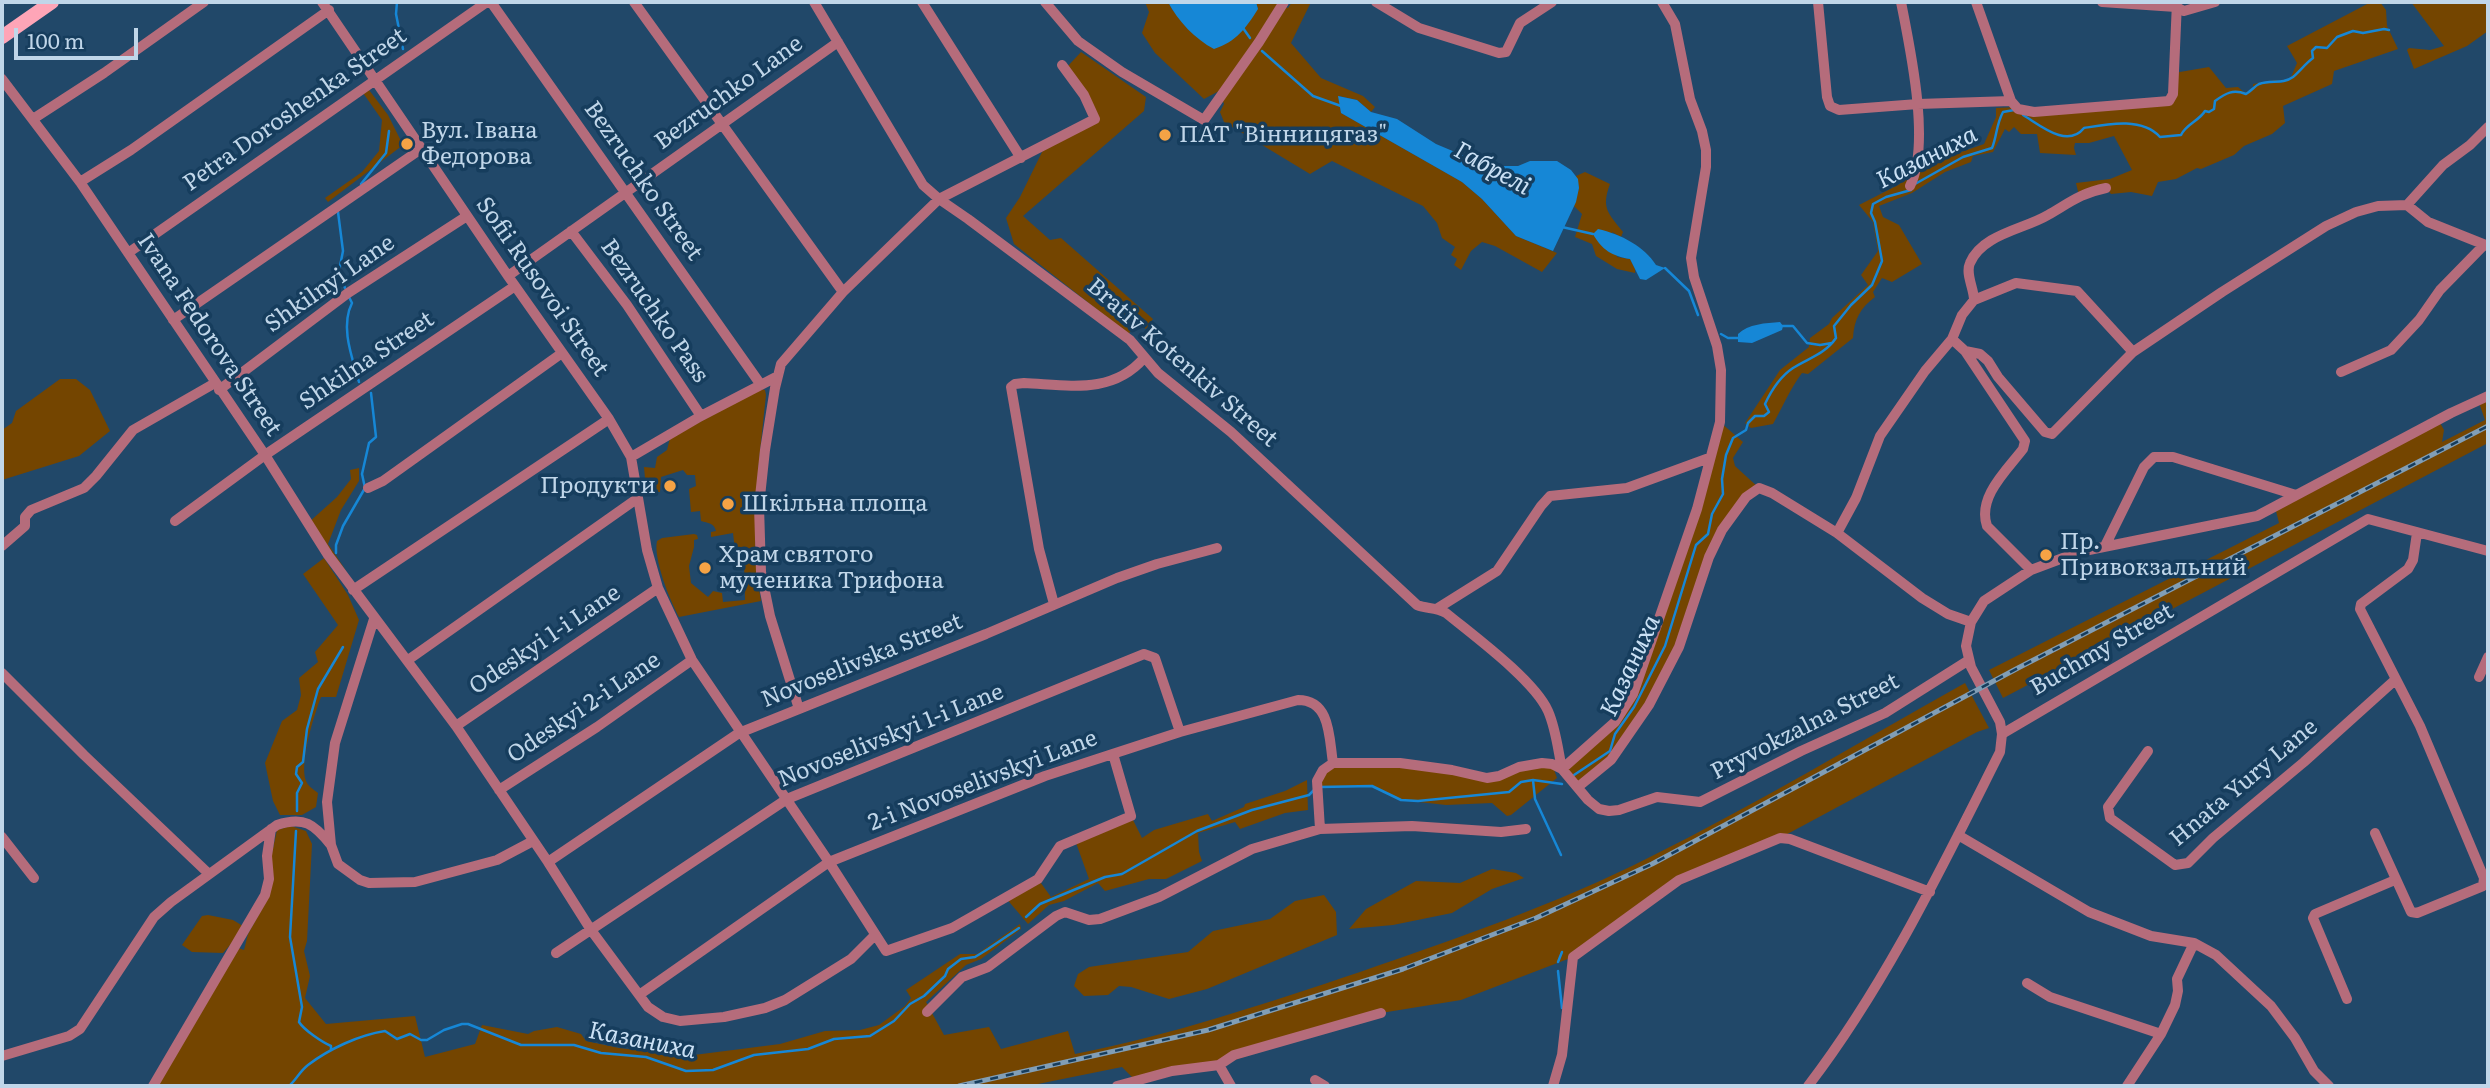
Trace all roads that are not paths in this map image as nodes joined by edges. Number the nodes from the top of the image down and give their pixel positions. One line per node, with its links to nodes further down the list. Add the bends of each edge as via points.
1 (52, 2): 19 (main road)
2 (204, 2): 26 (street)
3 (489, 2): 23 (street, Petra Doroshenka Street); 34 (street, Bezruchko Street)
4 (634, 2): 27 (street)
5 (814, 2): 20 (street, Brativ Kotenkiv Street)
6 (922, 2): 30 (street)
7 (1045, 2): 8 (street, via 1078,41 1204,120)
8 (1284, 2)
9 (1376, 2): 10 (street, via 1419,28 1500,53 1506,52 1520,23)
10 (1552, 2)
11 (1662, 2): 59 (street, via 1675,24 1706,150 1691,258 1721,370 1720,422)
12 (1818, 2): 25 (street, via 1830,106 1839,110)
13 (1901, 2): 25 (street)
14 (1976, 2): 24 (street)
15 (2102, 2): 17 (street)
16 (2215, 2): 17 (street, via 2184,12)
17 (2177, 5): 24 (street, via 2169,101 2034,112 2018,109)
18 (326, 6): 23 (street, Sofii Rusovoi Street); 31 (street, via 131,150)
19 (2, 37)
20 (838, 42): 27 (street, Bezruchko Lane); 35 (street, Brativ Kotenkiv Street, via 915,174)
21 (1062, 65): 30 (street, via 1095,119)
22 (2, 79): 26 (street, Ivana Fedorova Street)
23 (375, 80): 29 (street, Sofii Rusovoi Street); 40 (street, Petra Doroshenka Street)
24 (2011, 101): 25 (street)
25 (1918, 104): 32 (street, via 1918,158)
26 (33, 119): 31 (street, Ivana Fedorova Street)
27 (720, 124): 34 (street, Bezruchko Lane); 42 (street)
28 (2488, 127): 36 (street, via 2443,164)
29 (421, 149): 37 (street, Sofii Rusovoi Street); 44 (street)
30 (1021, 159): 35 (street)
31 (80, 182): 40 (street, Ivana Fedorova Street)
32 (1910, 186)
33 (2106, 188): 43 (street, via 2089,191 1986,244 1968,269)
34 (627, 194): 38 (street, Bezruchko Lane); 52 (street, Bezruchko Street)
35 (939, 200): 42 (street); 49 (street, Brativ Kotenkiv Street, via 1108,323)
36 (2407, 205): 39 (street, via 2428,222); 47 (street, via 2378,206 2326,226)
37 (467, 216): 41 (street, Sofii Rusovoi Street); 53 (street, Shkilnyi Lane)
38 (571, 230): 41 (street, Bezruchko Lane); 55 (street, Bezruchko Pass)
39 (2486, 246): 50 (street, via 2440,290 2391,350)
40 (128, 253): 44 (street, Ivana Fedorova Street)
41 (512, 281): 48 (street, Sofii Rusovoi Street); 57 (street, Shkilna Street)
42 (844, 292): 51 (street, via 781,364)
43 (1974, 300): 45 (street); 47 (street, via 2016,283 2077,291)
44 (173, 320): 53 (street, Ivana Fedorova Street)
45 (1952, 339): 46 (street); 64 (street, via 1880,436)
46 (1965, 351): 47 (street, via 1988,361 2045,432 2052,434); 70 (street, via 2025,441 1986,502 1984,517 1987,526)
47 (2133, 352)
48 (562, 354): 56 (street, Sofii Rusovoi Street); 60 (street)
49 (1144, 358): 73 (street, via 1126,375 1092,386 1024,383 1010,387 1039,550); 74 (street, Brativ Kotenkiv Street, via 1417,605)
50 (2341, 372)
51 (778, 376): 52 (street); 84 (street, via 760,506 761,572)
52 (761, 384): 55 (street)
53 (217, 386): 57 (street, Ivana Fedorova Street); 66 (street, Shkilnyi Lane, via 133,430 84,488 31,510 25,526)
54 (2488, 396): 61 (street)
55 (701, 416): 58 (street)
56 (609, 419): 58 (street, Sofii Rusovoi Street); 72 (street)
57 (265, 456): 63 (street, Shkilna Street); 72 (street, Ivana Fedorova Street)
58 (631, 457): 62 (street)
59 (1709, 458): 74 (street, via 1627,488 1550,496 1497,571); 92 (street, via 1697,509 1633,694 1615,722)
60 (369, 488)
61 (2296, 495): 67 (street, via 2237,522); 67 (street, via 2173,457 2154,457 2144,467)
62 (638, 498): 71 (street); 78 (street)
63 (175, 521)
64 (1837, 533): 76 (street, via 1922,598); 93 (street, via 1765,489 1746,497 1709,556 1679,647 1649,705 1611,760)
65 (2417, 533): 69 (street); 83 (street, via 2408,569 2360,608); 86 (street, Buchmy Street, via 2368,519)
66 (2, 546)
67 (2105, 546): 70 (street)
68 (1217, 548): 73 (street, Novoselivska Street, via 1157,564)
69 (2488, 551)
70 (2031, 570): 76 (street, via 1984,601)
71 (658, 588): 79 (street); 85 (street, Odeskyi 1-i Lane)
72 (354, 590): 75 (street, Ivana Fedorova Street)
73 (1054, 604): 84 (street, Novoselivska Street)
74 (1438, 608): 92 (street, Brativ Kotenkiv Street, via 1489,648 1541,699 1553,725)
75 (374, 619): 78 (street, Ivana Fedorova Street); 96 (street, via 335,743)
76 (1971, 622): 80 (street, via 1966,639)
77 (2488, 657): 82 (street)
78 (408, 660): 85 (street, Ivana Fedorova Street)
79 (692, 660): 88 (street); 94 (street, Odeskyi 2-i Lane)
80 (1970, 664): 86 (street); 93 (street, Pryvokzalna Street, via 1872,720 1700,802 1657,797 1609,811 1588,800)
81 (2, 673): 108 (street)
82 (2479, 677)
83 (2395, 680): 89 (street, Hnata Yury Lane, via 2181,866 2107,813); 110 (street, via 2420,726 2484,883 2417,913 2411,912)
84 (799, 709): 88 (street, Novoselivska Street)
85 (456, 726): 94 (street, Ivana Fedorova Street)
86 (2001, 728): 102 (street, via 2000,752)
87 (1180, 732): 90 (street, 2-i Novoselivskyi Lane); 91 (street, 2-i Novoselivskyi Lane, via 1309,700 1327,722); 95 (street, Novoselivskyi 1-i Lane, via 1155,658 1144,654)
88 (740, 733): 95 (street); 106 (street, Novoselivska Street)
89 (2148, 751)
90 (1113, 754): 107 (street, 2-i Novoselivskyi Lane, via 1045,776); 113 (street, via 1131,816 1060,846 1038,879 952,928 886,951)
91 (1333, 763): 92 (street, via 1400,763 1487,778 1532,763); 99 (street, via 1317,781)
92 (1562, 769): 93 (street)
93 (1578, 787)
94 (499, 790): 104 (street, Ivana Fedorova Street)
95 (787, 799): 107 (street); 112 (street, Novoselivskyi 1-i Lane)
96 (327, 802): 97 (street); 105 (street)
97 (310, 823): 98 (street, via 289,821); 105 (street)
98 (271, 829): 108 (street); 124 (street, via 265,895)
99 (1320, 829): 100 (street); 119 (street, via 1252,849 1159,897 1100,919 1065,912 1056,916 988,967 962,977)
100 (1526, 829)
101 (2375, 833): 110 (street)
102 (1958, 835): 111 (street); 114 (street, via 2089,912 2151,936)
103 (2, 837): 109 (street)
104 (534, 841): 105 (street, via 497,860 415,882 369,883 338,864); 106 (street, Ivana Fedorova Street)
105 (331, 845)
106 (548, 862): 112 (street, Ivana Fedorova Street)
107 (830, 862): 113 (street); 117 (street, 2-i Novoselivskyi Lane)
108 (209, 874): 122 (street, via 154,917 80,1029)
109 (34, 878)
110 (2395, 880): 118 (street, via 2313,918)
111 (1930, 892): 127 (street, via 1780,838 1679,880 1573,957 1562,1055); 128 (street)
112 (591, 930): 115 (street, Novoselivskyi 1-i Lane); 117 (street, Ivana Fedorova Street)
113 (875, 935): 117 (street, Ivana Fedorova Street, via 857,955 797,993 745,1013 680,1021 663,1017)
114 (2194, 943): 121 (street, via 2181,967 2175,1005); 130 (street, via 2216,955 2272,1006 2314,1071)
115 (556, 954)
116 (2027, 983): 121 (street, via 2050,997)
117 (639, 995)
118 (2347, 999)
119 (927, 1012)
120 (1381, 1013): 123 (street, via 1248,1050)
121 (2161, 1034): 129 (street)
122 (2, 1056)
123 (1219, 1065): 125 (street, via 1172,1071); 126 (street)
124 (153, 1086)
125 (1117, 1086)
126 (1231, 1086)
127 (1553, 1086)
128 (1808, 1086)
129 (2127, 1086)
130 (2329, 1086)

